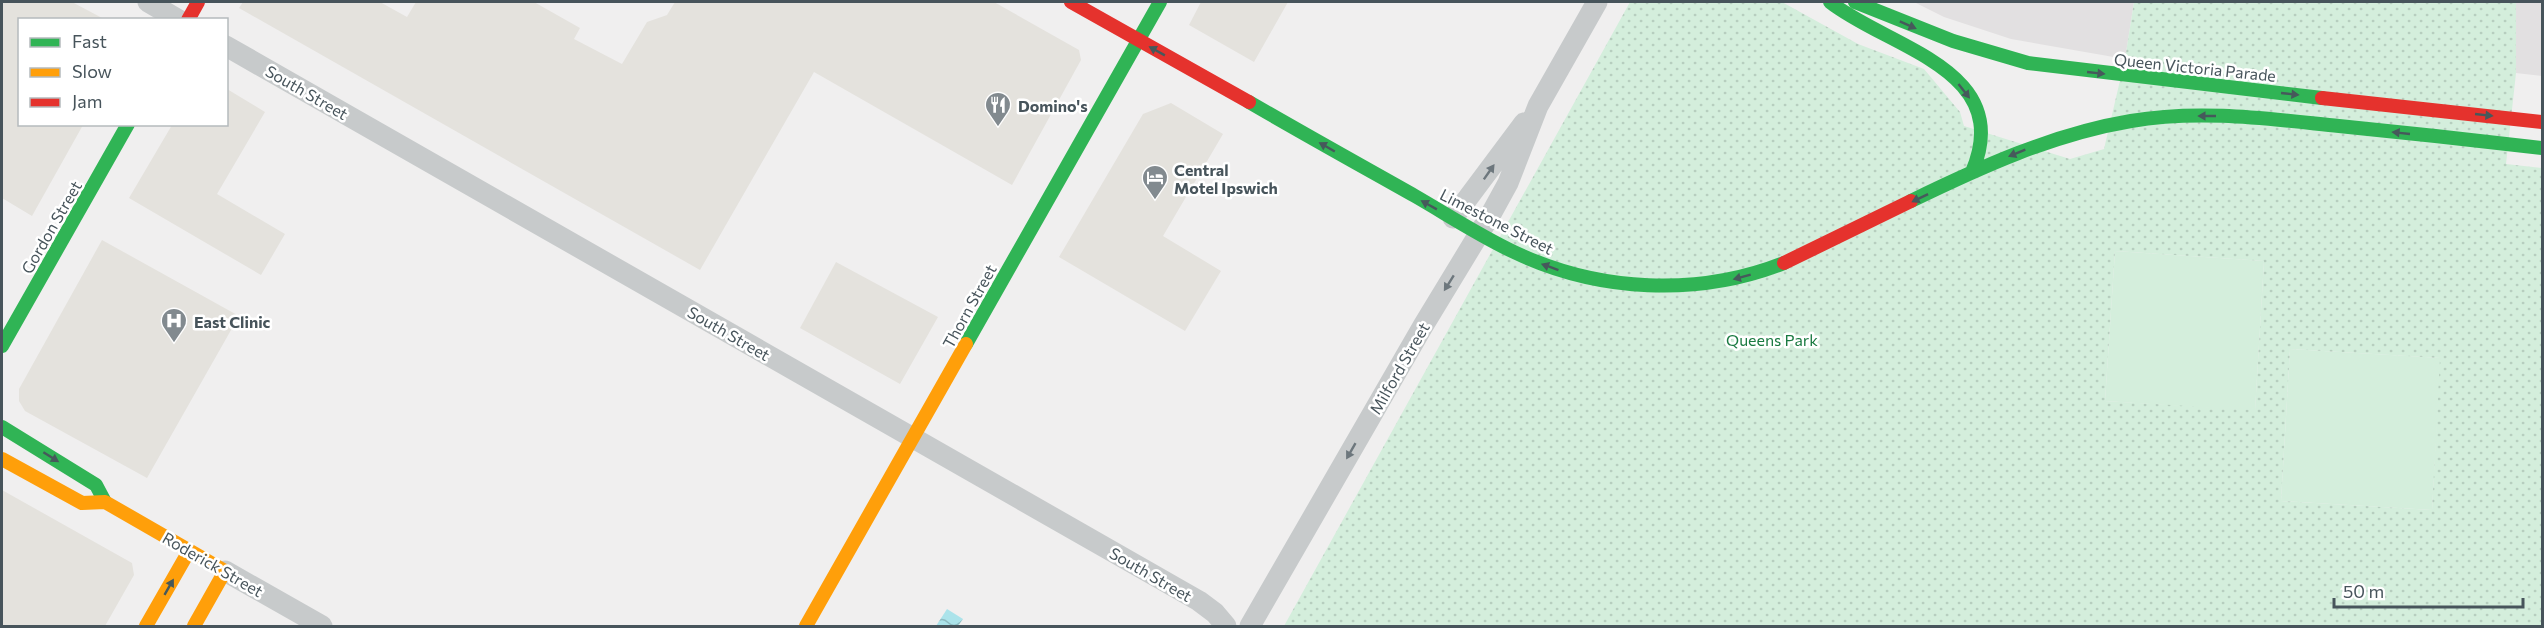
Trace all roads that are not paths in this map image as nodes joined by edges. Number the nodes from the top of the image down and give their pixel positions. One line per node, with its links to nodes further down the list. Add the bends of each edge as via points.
1 (148, 2): 8 (street)
2 (198, 2): 9 (main road)
3 (1071, 2): 10 (main road, Limestone Street)
4 (1160, 2): 10 (main road, Thorn Street)
5 (1596, 2): 12 (street, Milford Street)
6 (1830, 2): 16 (main road, one-way to 16, via 1869,30 1931,57 1957,83 1976,110 1982,128 1980,151)
7 (1855, 2): 13 (main road, Queen Victoria Parade, one-way to 13, via 1920,30 2013,61)
8 (176, 18)
9 (189, 18)
10 (1138, 40): 17 (main road, Limestone Street, one-way to 10); 21 (main road, Thorn Street)
11 (228, 47): 21 (street, South Street)
12 (1538, 106): 17 (street, Milford Street, one-way to 12); 18 (street, Milford Street, via 1508,183)
13 (2542, 122)
14 (127, 126): 19 (main road, Gordon Street)
15 (2542, 148): 16 (main road, one-way to 16, via 2241,117 2161,116 2058,138)
16 (1972, 172): 18 (main road, Limestone Street, one-way to 18, via 1794,260 1751,274 1693,285 1627,284 1576,275 1538,262)
17 (1453, 218): 18 (main road, Limestone Street)
18 (1480, 233): 31 (street, Milford Street, one-way to 31)
19 (2, 346)
20 (2, 427): 23 (main road, Roderick Street, one-way to 23, via 96,485)
21 (914, 438): 29 (main road, Thorn Street); 30 (street, South Street, via 1199,601)
22 (2, 459): 23 (main road, Roderick Street, via 82,503)
23 (105, 502): 24 (main road, Roderick Street)
24 (189, 551): 25 (main road, Roderick Street); 26 (main road, one-way to 24)
25 (225, 571): 27 (main road); 28 (street, Roderick Street)
26 (146, 627)
27 (194, 627)
28 (322, 627)
29 (806, 627)
30 (1226, 627)
31 (1250, 627)

